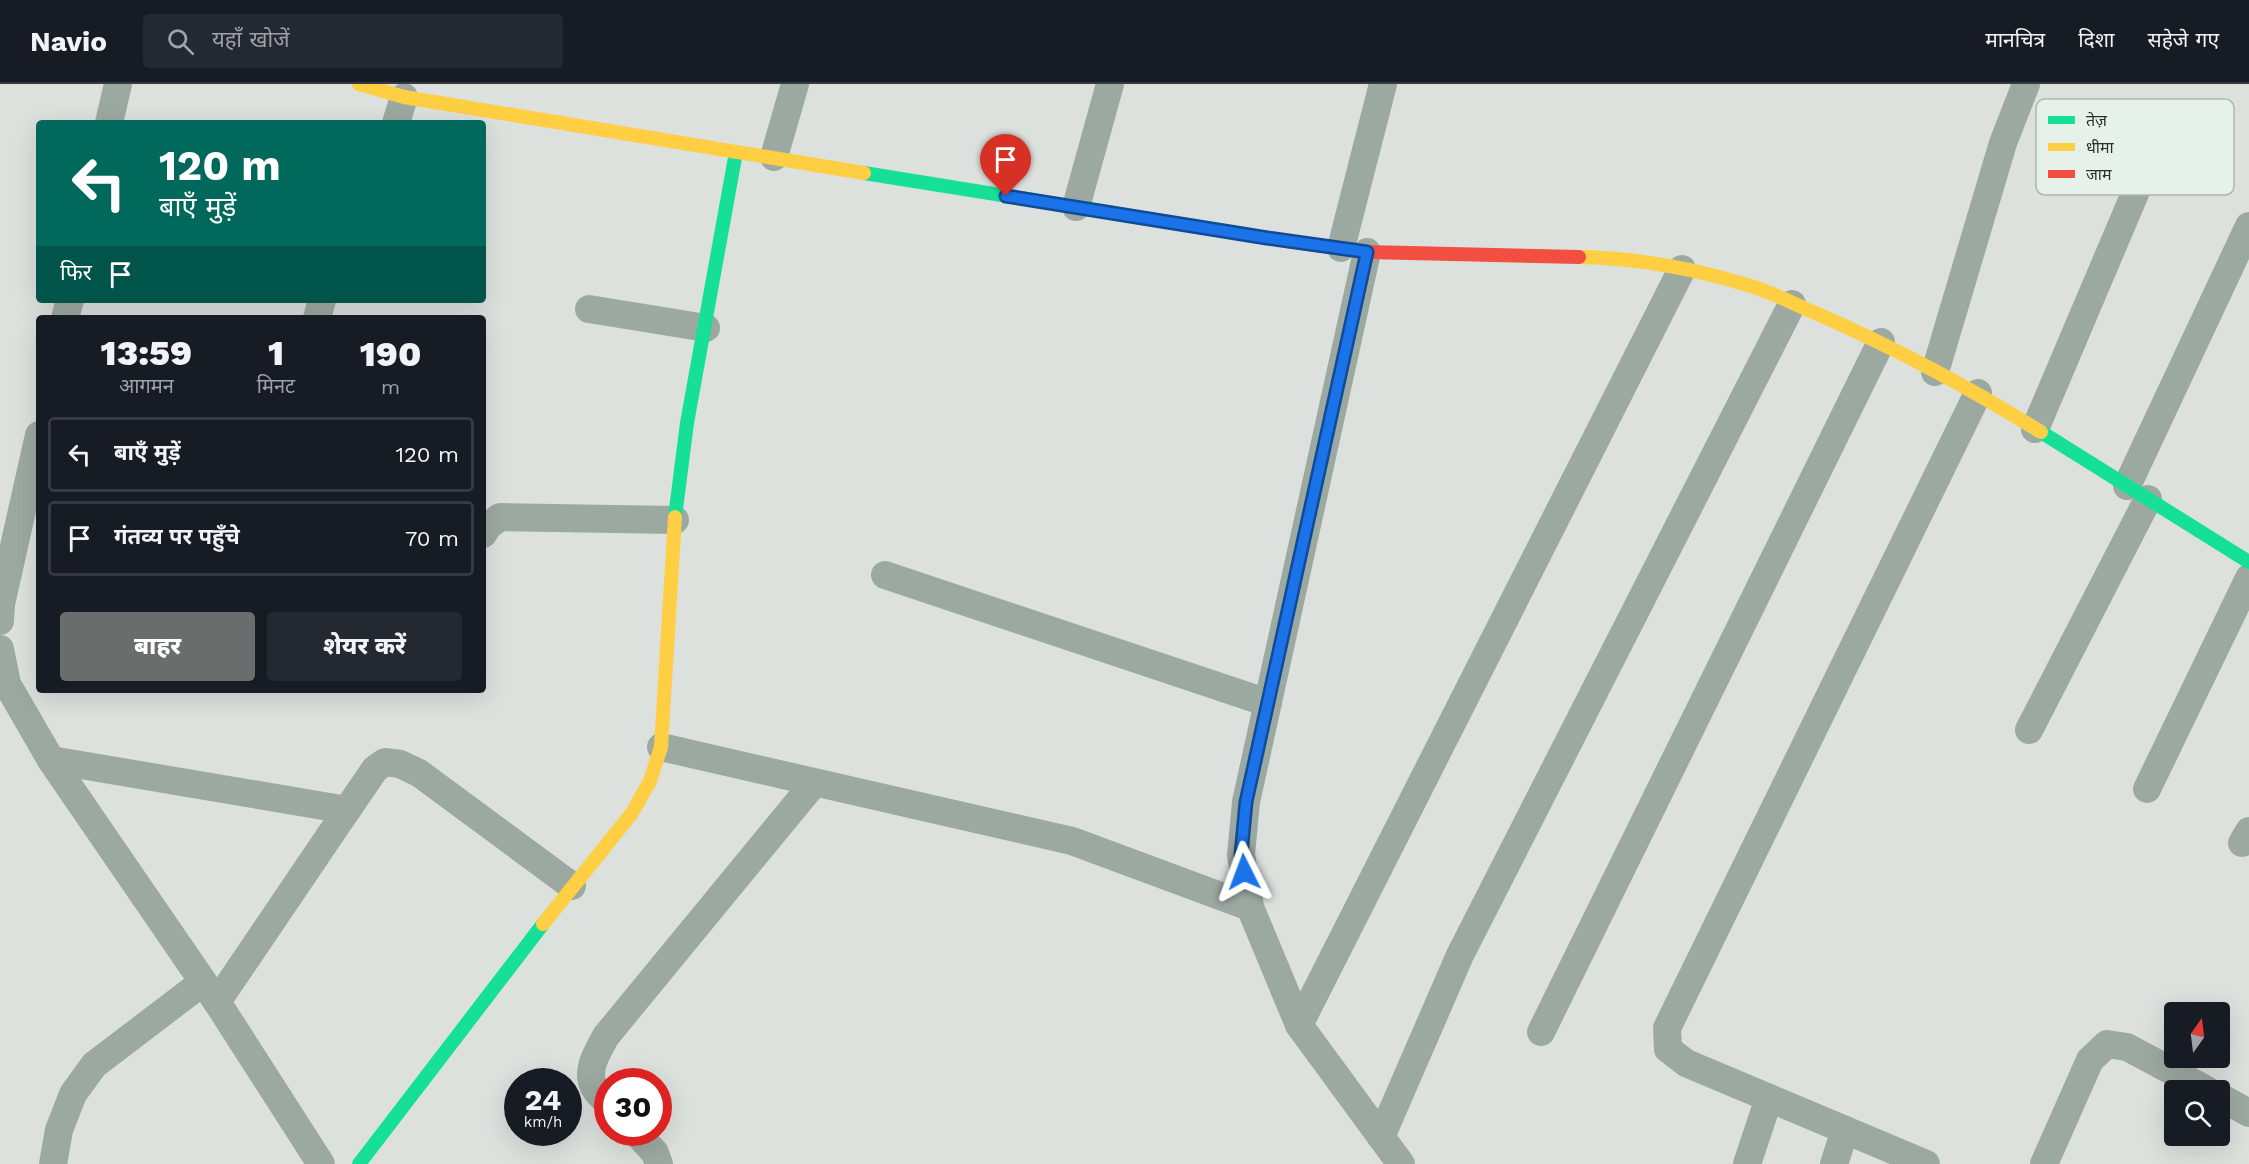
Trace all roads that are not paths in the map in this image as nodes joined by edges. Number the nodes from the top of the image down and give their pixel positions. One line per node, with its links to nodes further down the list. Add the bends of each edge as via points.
1 (118, 84): 8 (street)
2 (359, 84): 7 (street)
3 (795, 84): 11 (street)
4 (1110, 84): 13 (street)
5 (1383, 84): 15 (street)
6 (2026, 84): 21 (street, via 2003,143)
7 (404, 96): 9 (street); 10 (street)
8 (110, 120)
9 (397, 120)
10 (736, 152): 11 (street); 19 (street)
11 (774, 157): 13 (street)
12 (2134, 195): 23 (street)
13 (1076, 207): 15 (street)
14 (2249, 226): 25 (street)
15 (1354, 250): 16 (street, via 1622,258); 33 (street)
16 (1682, 269): 17 (street, via 1755,287); 43 (street)
17 (1792, 304): 20 (street); 51 (street, via 1460,955)
18 (589, 309): 19 (street)
19 (706, 328): 26 (street, via 687,423)
20 (1881, 342): 21 (street); 44 (street)
21 (1935, 372): 22 (street)
22 (1978, 393): 23 (street); 47 (street, via 1667,1028 1668,1049 1686,1063)
23 (2035, 429): 25 (street)
24 (36, 448): 31 (street)
25 (2137, 493): 28 (street); 34 (street)
26 (675, 520): 27 (street, via 500,517); 35 (street)
27 (486, 529)
28 (2249, 562)
29 (885, 575): 33 (street)
30 (2249, 578): 38 (street)
31 (0, 621)
32 (0, 649): 36 (street, via 7,684)
33 (1268, 703): 41 (street, via 1246,802 1241,855)
34 (2029, 730)
35 (661, 747): 37 (street); 40 (street, via 650,781 632,813)
36 (51, 760): 39 (street); 42 (street)
37 (814, 783): 41 (street, via 1072,841); 46 (street, via 606,1036 590,1073)
38 (2147, 789)
39 (347, 810): 40 (street, via 375,769 385,762 400,764 419,773); 42 (street)
40 (572, 886): 55 (street)
41 (1250, 907): 43 (street)
42 (210, 992): 53 (street, via 94,1065 73,1094 59,1130); 54 (street)
43 (1299, 1025): 51 (street)
44 (1541, 1032)
45 (2188, 1080): 61 (street, via 2127,1047 2107,1044 2090,1060)
46 (594, 1088)
47 (1768, 1098): 50 (street); 58 (street)
48 (2230, 1103): 49 (street)
49 (2249, 1113)
50 (1845, 1130): 59 (street); 60 (street)
51 (1381, 1137): 57 (street)
52 (649, 1146): 56 (street)
53 (52, 1164)
54 (321, 1164)
55 (359, 1164)
56 (659, 1164)
57 (1401, 1164)
58 (1747, 1164)
59 (1834, 1164)
60 (1926, 1164)
61 (2044, 1164)

